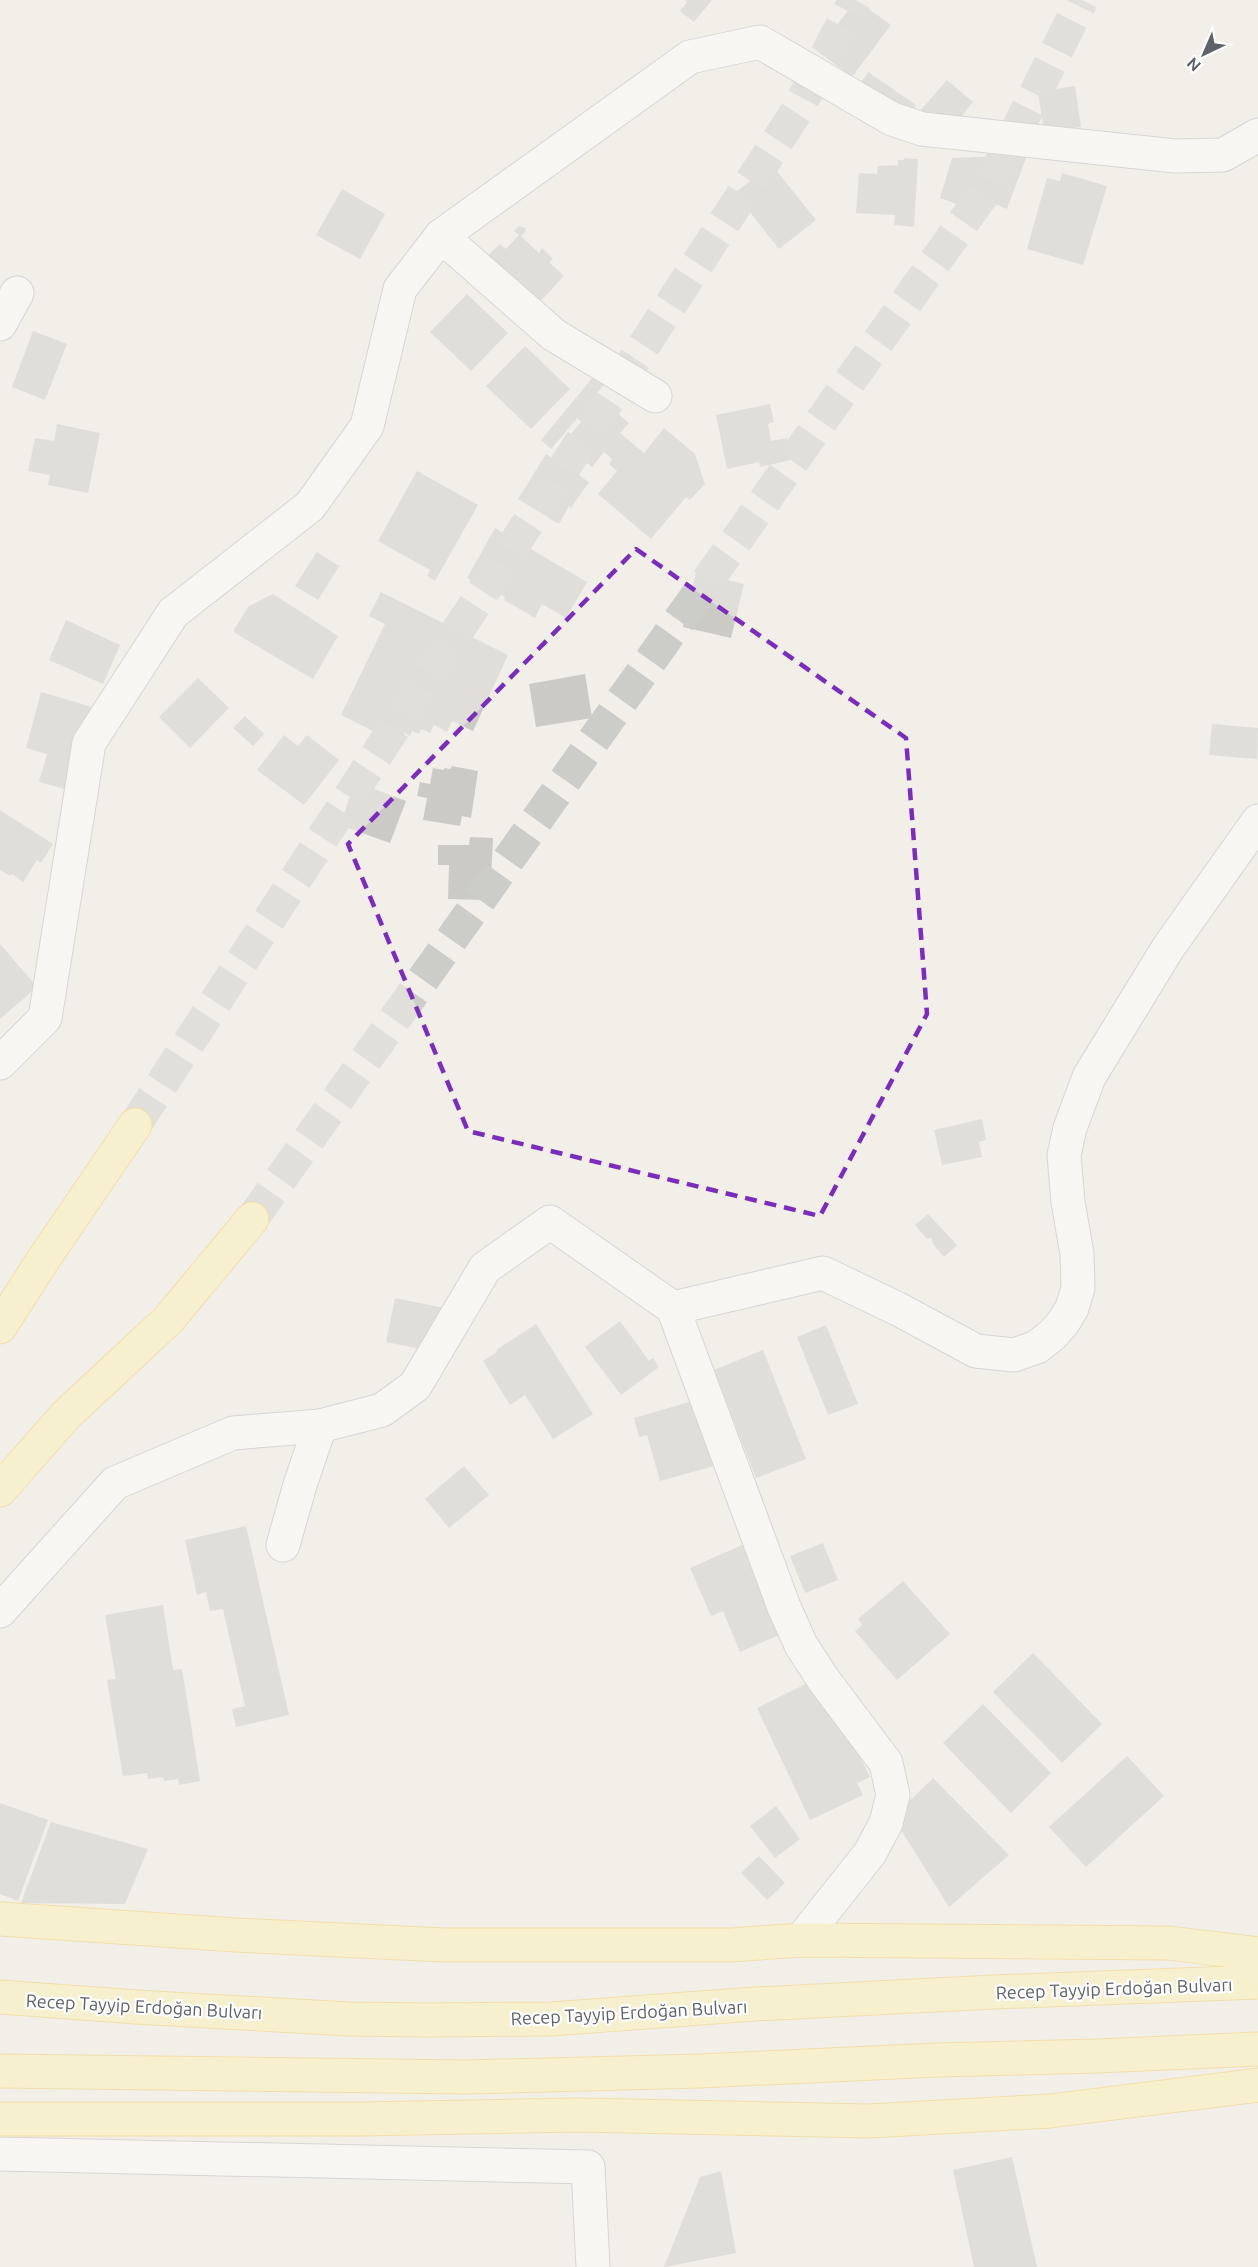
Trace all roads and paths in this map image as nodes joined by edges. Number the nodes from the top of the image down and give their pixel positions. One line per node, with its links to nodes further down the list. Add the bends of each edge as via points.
1 (1258, 135): 2 (street, via 1222,155 1175,156 922,129 892,119 760,42 690,57)
2 (441, 236): 5 (street, via 554,335); 7 (street, via 400,289 367,426 310,506 173,613 89,743 45,1018)
3 (17, 293): 4 (street)
4 (0, 324)
5 (655, 396)
6 (1258, 820): 10 (street, via 1168,948 1089,1077 1064,1155 1078,1288 1072,1308 1052,1335 1037,1347 1014,1354 976,1351 823,1273)
7 (0, 1063)
8 (135, 1125): 11 (main road)
9 (252, 1219): 13 (main road, via 168,1320 66,1415)
10 (673, 1308): 12 (street, via 550,1222 485,1268 415,1386 382,1410); 17 (street, via 801,1645 886,1763 893,1795 886,1823 870,1853)
11 (0, 1327)
12 (320, 1426): 14 (street); 15 (street, via 233,1433 115,1484)
13 (0, 1490)
14 (283, 1545)
15 (0, 1611)
16 (0, 1919): 17 (main road, via 443,1945 731,1945)
17 (801, 1940): 18 (main road, via 1169,1943)
18 (1258, 1954)
19 (1258, 1982): 20 (main road, Recep Tayyip Erdoğan Bulvarı, via 755,2004 551,2019 349,2019)
20 (0, 1997)
21 (1258, 2049): 22 (main road, via 466,2077)
22 (0, 2071)
23 (1258, 2085): 24 (main road, via 1050,2111 869,2121 578,2115)
24 (0, 2119)
25 (0, 2154): 26 (street, via 588,2167)
26 (593, 2267)

